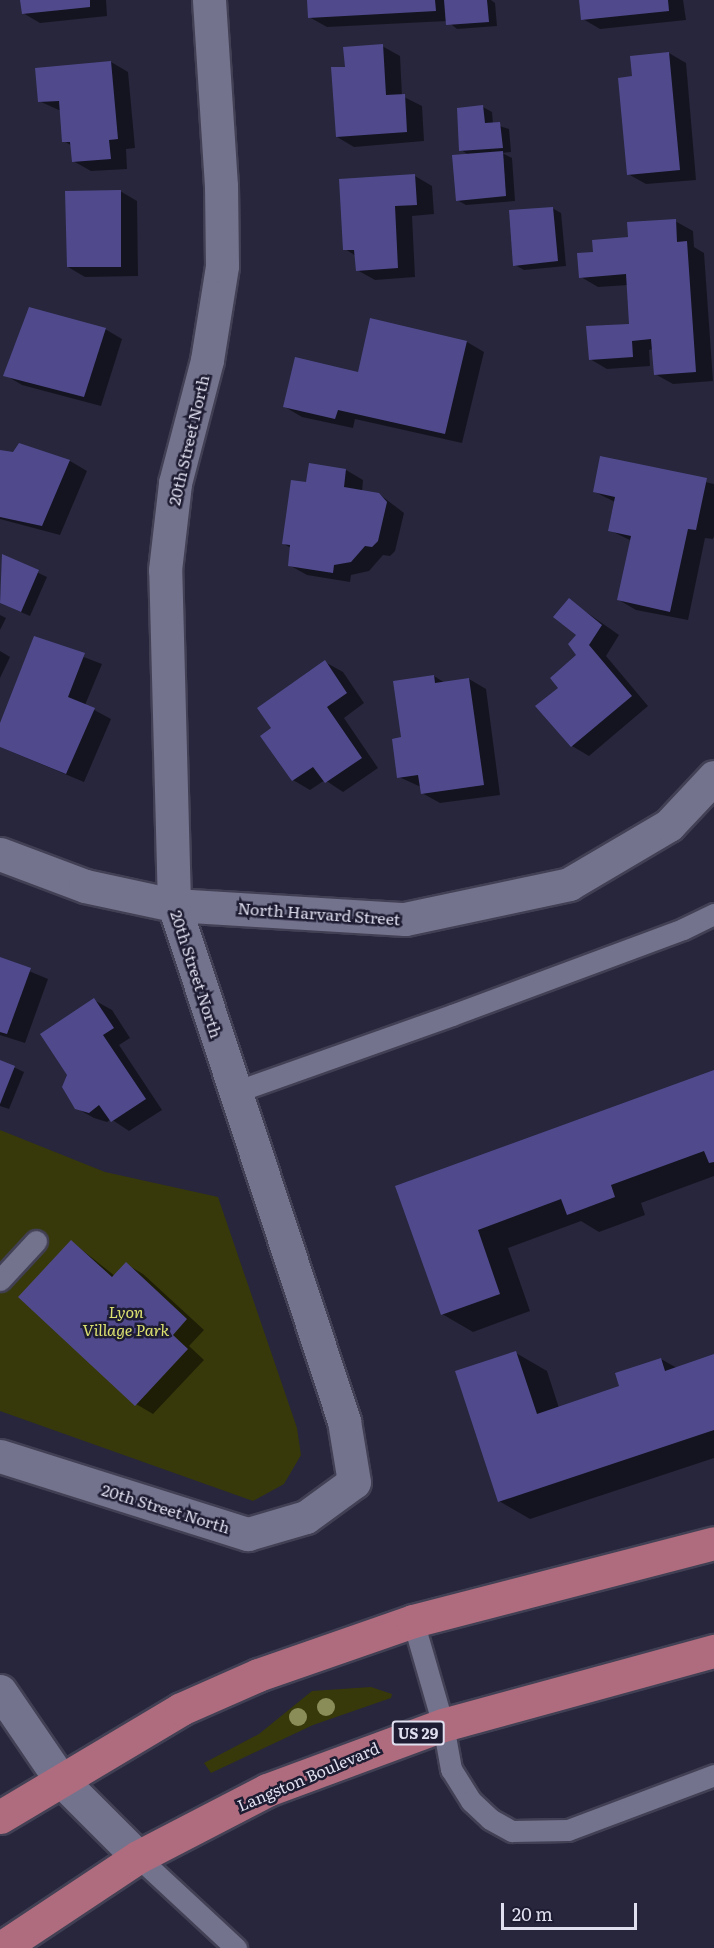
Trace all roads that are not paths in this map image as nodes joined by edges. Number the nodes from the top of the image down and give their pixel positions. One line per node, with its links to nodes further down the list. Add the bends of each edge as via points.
1 (209, 0): 4 (street, 20th Street North, via 222,266 207,360 175,483 165,570)
2 (714, 777): 4 (street, North Harvard Street, via 669,825 569,884 405,919)
3 (0, 854): 4 (street, North Harvard Street, via 85,886)
4 (174, 905): 6 (street, 20th Street North)
5 (714, 914): 6 (lane, via 496,999)
6 (235, 1092): 9 (street, 20th Street North, via 344,1421 354,1482 306,1517 248,1534)
7 (36, 1241): 8 (lane)
8 (0, 1280)
9 (0, 1456)
10 (714, 1543): 11 (main road)
11 (413, 1621): 14 (lane); 16 (main road, via 258,1675 182,1709)
12 (714, 1651): 14 (main road, Langston Boulevard / US 29)
13 (0, 1691): 16 (street)
14 (443, 1725): 15 (lane, via 451,1769 466,1795 490,1819 512,1831 568,1830); 18 (main road, Langston Boulevard / US 29, via 267,1790)
15 (714, 1775)
16 (60, 1779): 17 (main road); 18 (street)
17 (0, 1817)
18 (138, 1857): 19 (main road, Langston Boulevard / US 29); 20 (lane)
19 (2, 1948)
20 (236, 1948)

